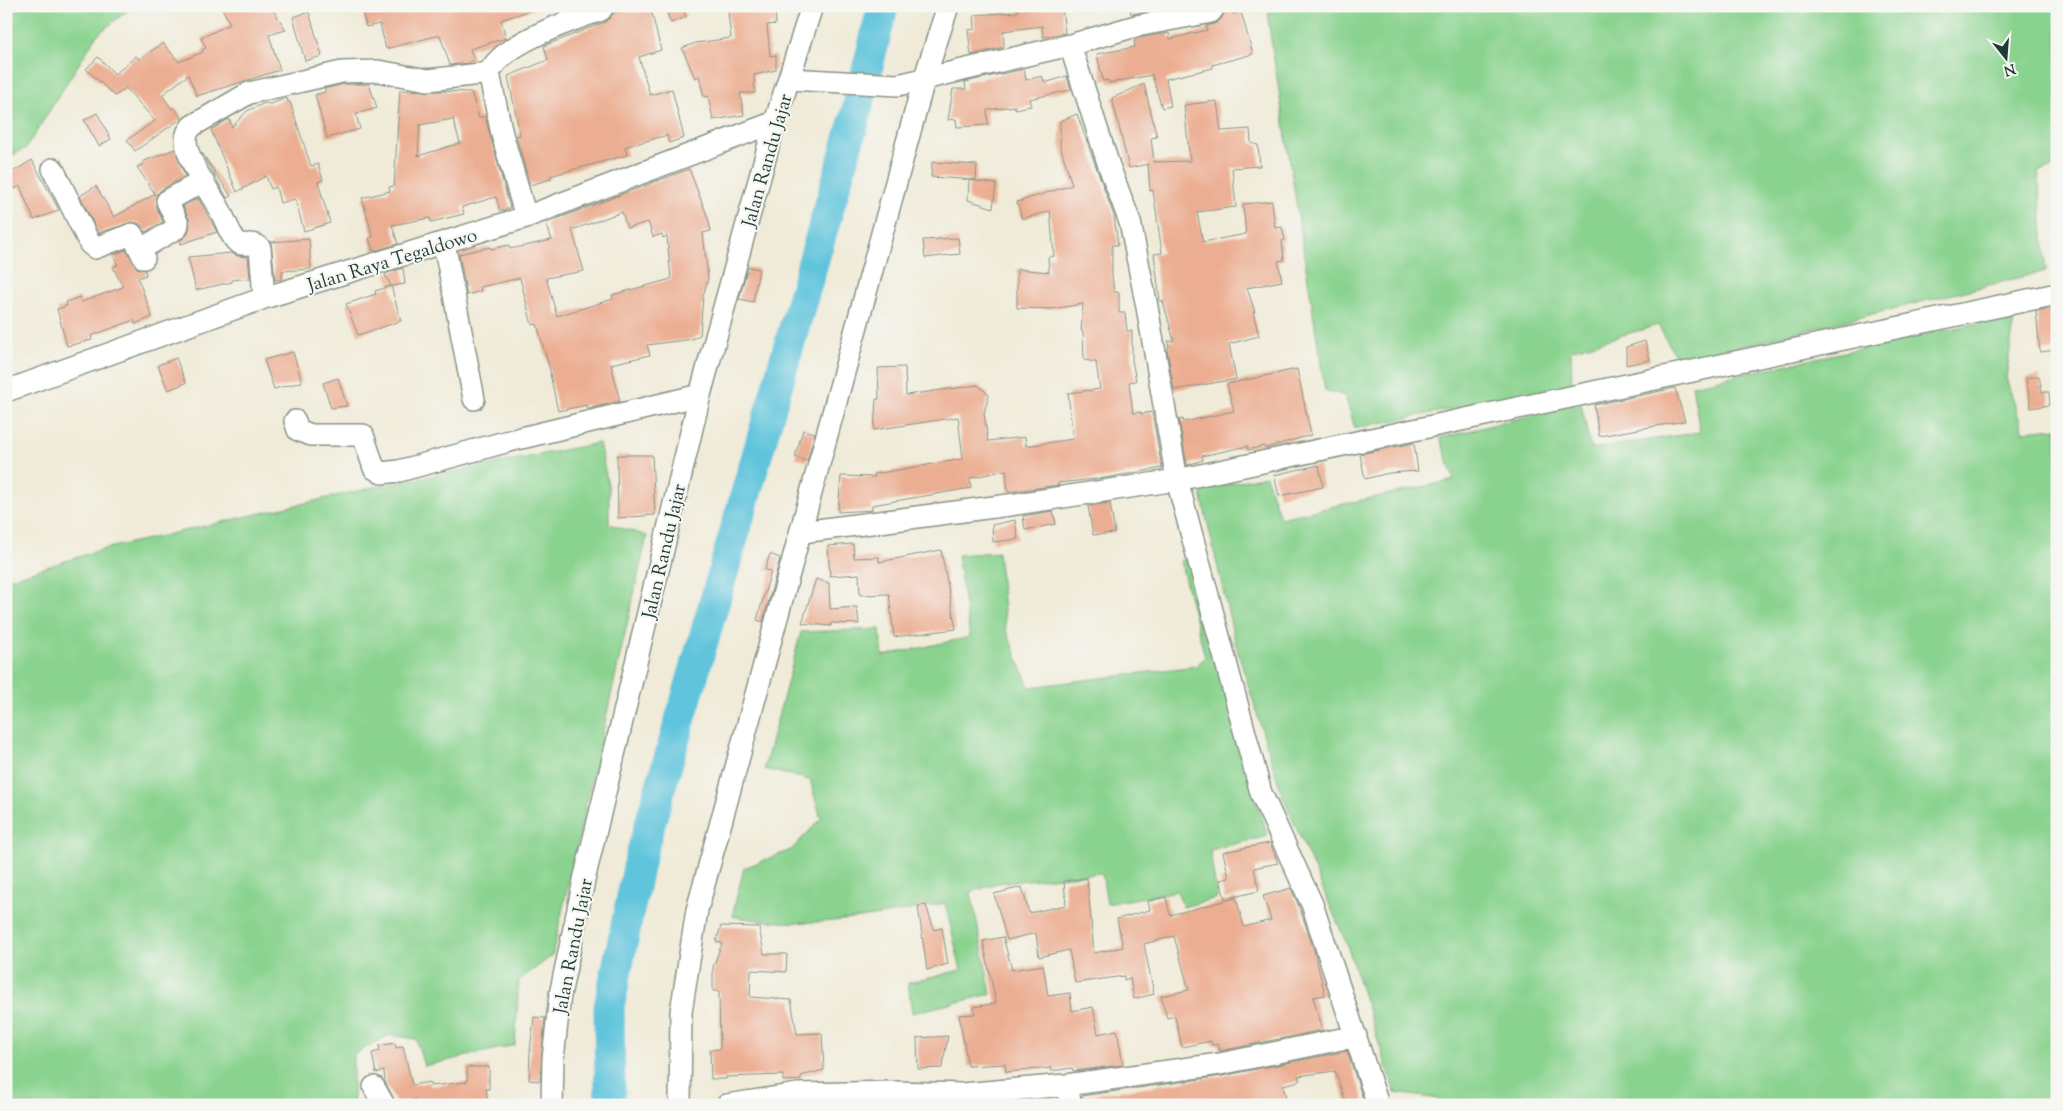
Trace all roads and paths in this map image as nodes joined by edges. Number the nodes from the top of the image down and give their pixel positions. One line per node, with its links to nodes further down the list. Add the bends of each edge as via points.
1 (603, 6): 6 (street, via 601,10 543,33 507,52)
2 (812, 6): 7 (street, Jalan Randu Jajar)
3 (948, 6): 8 (street)
4 (1215, 6): 5 (street, via 1211,12 1136,26)
5 (1070, 45): 8 (street); 20 (street, via 1130,222)
6 (489, 73): 11 (street, via 428,80 378,71 342,72 249,93 187,132 188,149); 12 (street, via 502,134)
7 (789, 79): 8 (street, via 898,85); 9 (street, Jalan Randu Jajar)
8 (924, 80): 21 (street)
9 (775, 122): 12 (street, Jalan Raya Tegaldowo); 17 (street, Jalan Randu Jajar)
10 (53, 169): 11 (street, via 90,244 95,248 132,234 142,254 178,224 166,201)
11 (203, 181): 15 (street, via 236,242 253,243 260,248)
12 (526, 217): 13 (street, Jalan Raya Tegaldowo)
13 (444, 243): 15 (street, Jalan Raya Tegaldowo); 18 (street)
14 (2057, 294): 20 (street)
15 (264, 298): 16 (street, Jalan Raya Tegaldowo)
16 (6, 391)
17 (700, 395): 19 (street, via 382,473 374,468 364,435 303,433); 24 (street, Jalan Randu Jajar, via 560,995)
18 (474, 399)
19 (295, 421)
20 (1177, 480): 21 (street); 22 (street, via 1261,794 1306,889)
21 (802, 532): 25 (street, via 697,910 681,1012)
22 (1356, 1036): 23 (street); 27 (street)
23 (1068, 1095): 26 (street, via 798,1094)
24 (552, 1105)
25 (680, 1105)
26 (727, 1105)
27 (1378, 1105)

